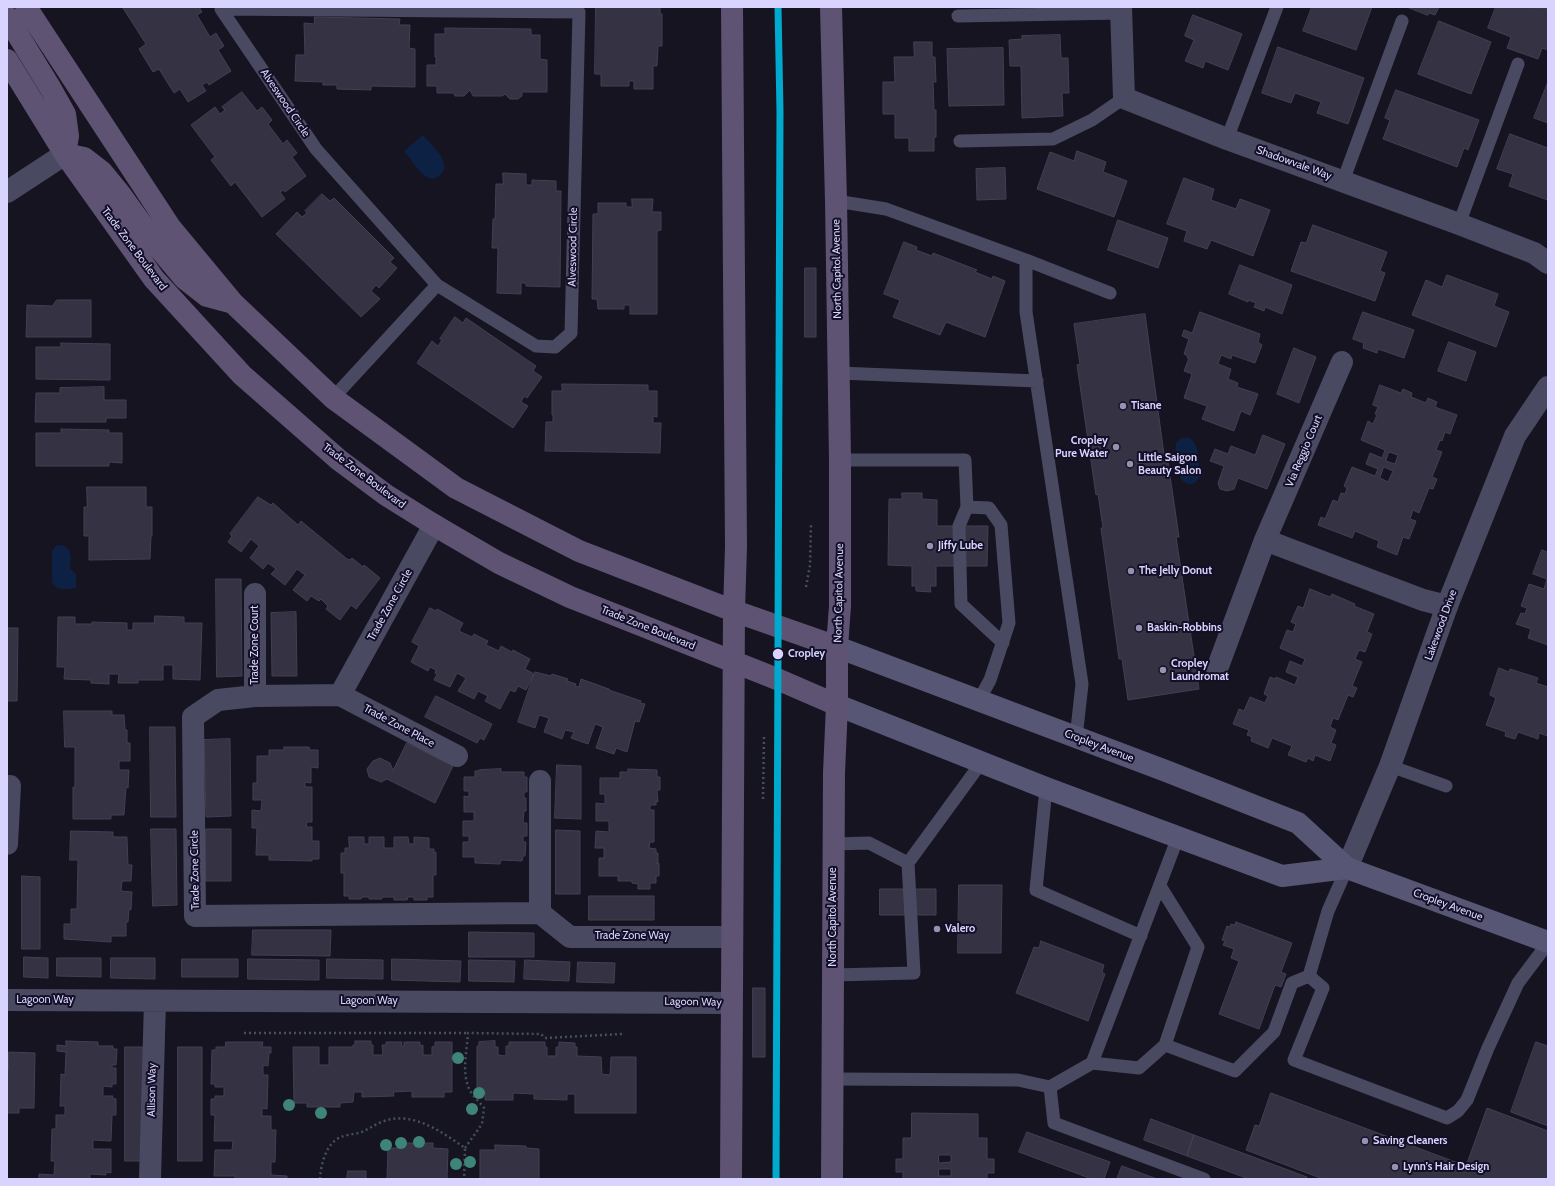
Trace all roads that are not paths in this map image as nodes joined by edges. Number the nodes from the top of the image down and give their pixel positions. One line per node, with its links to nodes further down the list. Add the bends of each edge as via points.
1 (26, 7): 23 (main road, via 170,227)
2 (732, 7): 35 (main road, via 736,547)
3 (831, 7): 17 (main road, North Capitol Avenue)
4 (1277, 7): 12 (lane)
5 (1121, 10): 6 (lane); 11 (street)
6 (958, 16)
7 (7, 17): 14 (main road, via 65,114 68,136)
8 (1402, 21): 15 (lane)
9 (7, 60): 14 (main road, Trade Zone Boulevard)
10 (1518, 64): 18 (lane)
11 (1124, 98): 12 (street, Shadowvale Way); 13 (lane, via 1092,120 1053,139)
12 (1227, 138): 15 (street, Shadowvale Way)
13 (960, 141)
14 (65, 154): 16 (street); 23 (main road, via 84,158 102,172 184,278 207,296); 31 (main road, Trade Zone Boulevard, via 154,279 242,375 339,460 386,495)
15 (1343, 181): 18 (street, Shadowvale Way)
16 (7, 192)
17 (836, 201): 19 (lane, via 886,209); 25 (main road, North Capitol Avenue)
18 (1459, 224): 20 (street, Shadowvale Way, via 1534,254)
19 (1026, 260): 22 (lane); 26 (lane, via 1026,312)
20 (1548, 263)
21 (437, 285): 21 (lane, Alveswood Circle, via 536,346 555,347 571,333 579,12 221,9 316,149); 28 (lane)
22 (1110, 293)
23 (233, 303): 28 (main road)
24 (1342, 362): 32 (street, Via Reggio Court)
25 (839, 373): 26 (lane); 29 (main road, North Capitol Avenue)
26 (1037, 381): 44 (lane, via 1082,684)
27 (1548, 387): 34 (street, Lakewood Drive, via 1516,436)
28 (333, 398): 35 (main road, via 456,488 579,551)
29 (840, 460): 30 (lane, via 965,460); 37 (main road, North Capitol Avenue, via 840,606)
30 (967, 508): 36 (lane, via 960,526 961,604); 36 (lane, via 989,508 1001,525 1009,623)
31 (434, 525): 38 (main road, Trade Zone Boulevard, via 499,563 570,597); 40 (street, Trade Zone Circle)
32 (1265, 540): 34 (street, via 1423,600); 39 (street, Via Reggio Court)
33 (255, 594): 41 (street, Trade Zone Court)
34 (1447, 606): 47 (street, Lakewood Drive)
35 (734, 610): 37 (main road); 38 (main road)
36 (1003, 643): 42 (lane, via 990,680)
37 (837, 647): 42 (main road, Cropley Avenue); 43 (main road, North Capitol Avenue)
38 (734, 663): 43 (main road, Trade Zone Boulevard); 60 (main road)
39 (1217, 669)
40 (340, 695): 41 (street, Trade Zone Circle); 45 (street, Trade Zone Place)
41 (256, 696): 58 (street, Trade Zone Circle, via 218,700 193,717 196,916)
42 (979, 700): 44 (main road, Cropley Avenue)
43 (837, 705): 46 (main road, Cropley Avenue); 54 (main road, North Capitol Avenue)
44 (1076, 738): 56 (main road, Cropley Avenue, via 1298,823)
45 (457, 756)
46 (981, 763): 51 (main road, Cropley Avenue); 55 (lane)
47 (1390, 766): 50 (lane); 56 (street, Lakewood Drive)
48 (540, 781): 58 (street)
49 (7, 786): 53 (street, via 10,786)
50 (1446, 786)
51 (1046, 788): 52 (main road, Cropley Avenue); 59 (lane, via 1036,890)
52 (1178, 837): 56 (main road, Cropley Avenue, via 1282,876); 57 (lane)
53 (7, 844)
54 (833, 844): 55 (lane, via 869,843); 62 (main road, North Capitol Avenue)
55 (908, 862): 62 (lane, via 914,973)
56 (1347, 868): 61 (main road, Cropley Avenue); 63 (lane, via 1328,911)
57 (1160, 886): 59 (lane); 67 (lane, via 1198,947)
58 (540, 913): 60 (street, Trade Zone Way, via 570,936)
59 (1141, 936): 68 (lane)
60 (732, 937): 66 (main road)
61 (1548, 942): 63 (lane, via 1518,982 1468,1100 1448,1118 1294,1060 1323,988)
62 (833, 975): 69 (main road, North Capitol Avenue)
63 (1309, 976): 67 (lane, via 1292,983 1274,1032 1235,1070)
64 (7, 1000): 65 (street, Lagoon Way)
65 (155, 1001): 66 (street, Lagoon Way); 71 (street, Allison Way)
66 (731, 1003): 72 (main road)
67 (1165, 1046): 68 (lane, via 1139,1068)
68 (1092, 1063): 70 (lane)
69 (833, 1079): 70 (lane, via 1018,1080); 73 (main road, North Capitol Avenue)
70 (1050, 1087): 74 (lane, via 1054,1123)
71 (150, 1179)
72 (731, 1179)
73 (832, 1179)
74 (1204, 1179)

